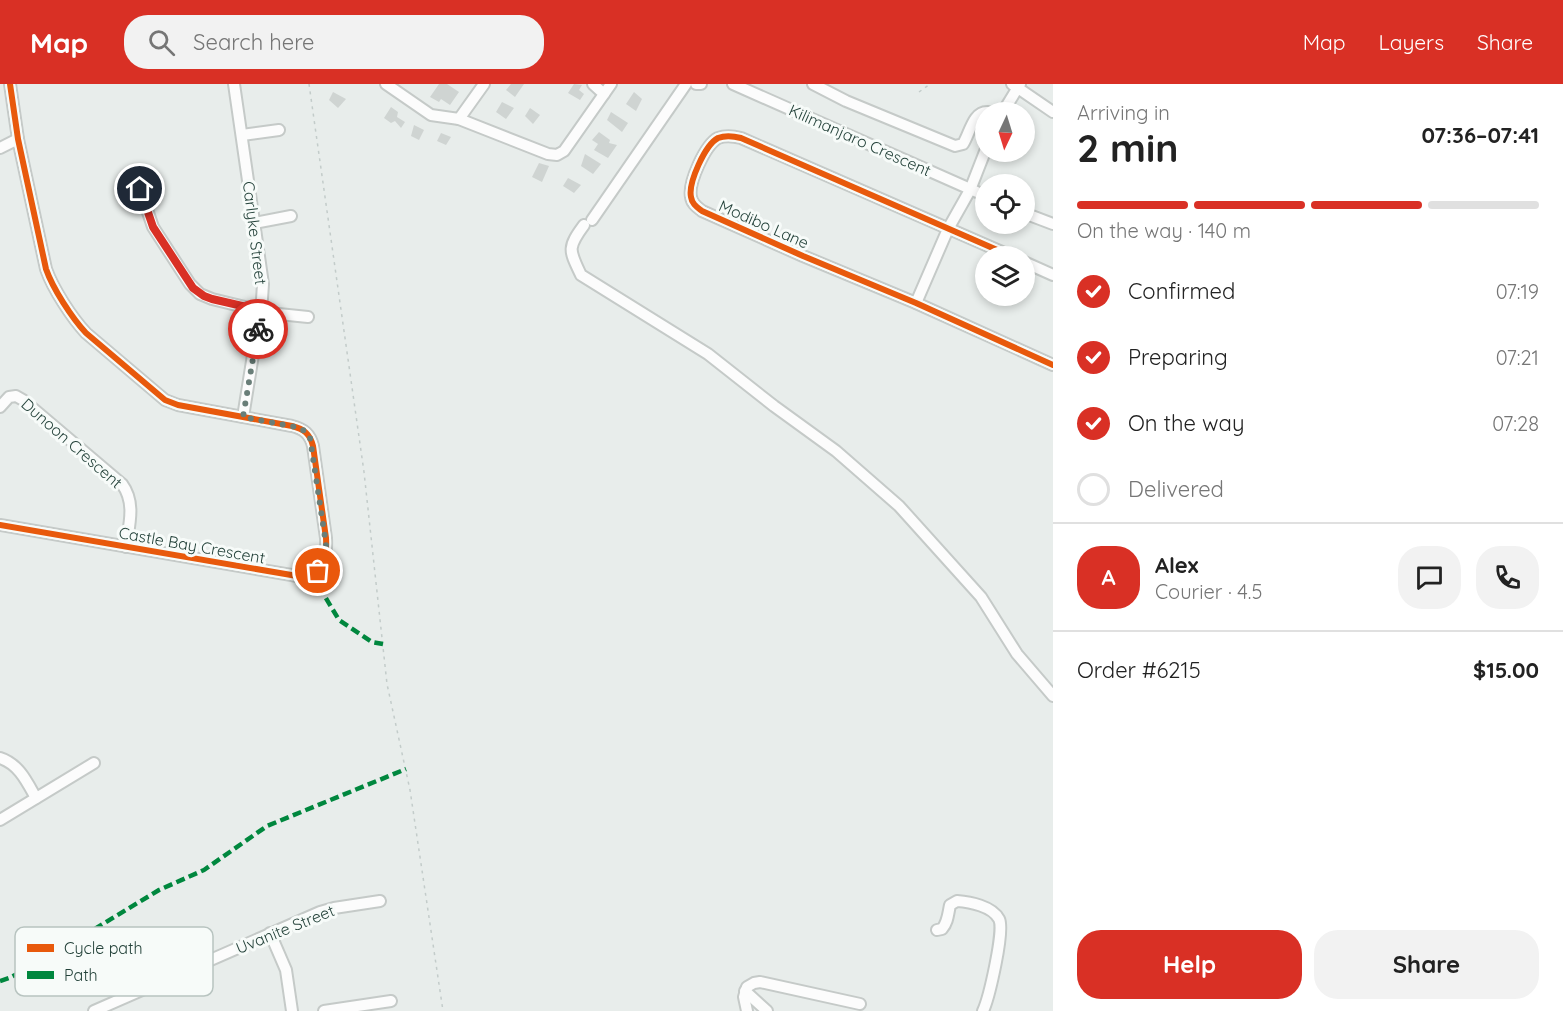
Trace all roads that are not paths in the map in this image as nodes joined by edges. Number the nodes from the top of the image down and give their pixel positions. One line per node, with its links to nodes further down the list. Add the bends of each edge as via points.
1 (9, 84): 20 (street, Castle Bay Crescent)
2 (234, 84): 19 (street, Carlyke Street)
3 (386, 84): 16 (street, via 431,115)
4 (484, 84): 16 (street)
5 (593, 84): 13 (street)
6 (611, 84): 13 (street)
7 (686, 84): 42 (street, via 573,241 572,256 581,276 708,354 836,451 900,506 981,597 1017,654)
8 (696, 84): 9 (street)
9 (701, 84)
10 (734, 84): 24 (street, Kilimanjaro Crescent)
11 (813, 84): 17 (street, via 955,146 963,144)
12 (1017, 85): 14 (street); 15 (street)
13 (604, 94): 16 (street, via 560,154 538,151)
14 (1008, 102)
15 (1053, 112)
16 (459, 119)
17 (975, 120)
18 (279, 130): 19 (street)
19 (242, 135): 28 (street, Carlyke Street)
20 (18, 139): 21 (street); 39 (street, Castle Bay Crescent, via 49,278 82,328 165,400)
21 (0, 148)
22 (981, 162): 24 (street)
23 (140, 189): 35 (street, via 153,227 193,288 212,299)
24 (970, 190): 25 (street, Kilimanjaro Crescent); 30 (street)
25 (975, 192)
26 (291, 216): 28 (street)
27 (1035, 218): 29 (street)
28 (254, 223): 35 (street, Carlyke Street, via 262,284)
29 (1053, 225)
30 (948, 229): 31 (street, Modibo Lane); 34 (street); 34 (street, Modibo Lane, via 733,136 723,136 710,145 693,178 691,197 702,211)
31 (988, 246)
32 (1035, 267): 33 (street)
33 (1053, 275)
34 (916, 303): 37 (street, Modibo Lane)
35 (260, 310): 36 (street); 39 (street, Carlyke Street)
36 (308, 317)
37 (1053, 365)
38 (0, 408): 41 (street, Dunoon Crescent, via 9,397 23,400 122,484 131,509)
39 (243, 417): 41 (street, Castle Bay Crescent, via 296,427 310,438 326,544 326,555 318,571 303,577)
40 (0, 525): 41 (street, Castle Bay Crescent)
41 (126, 547)
42 (1053, 696)
43 (0, 758): 45 (street, via 20,771)
44 (94, 763): 45 (street)
45 (36, 798): 46 (street)
46 (0, 820)
47 (380, 901): 49 (street, Uvanite Street, via 326,910)
48 (937, 930): 62 (street, via 945,926 950,905 957,901 990,910 999,919 991,985)
49 (270, 933): 50 (street, Uvanite Street); 58 (street, via 286,970)
50 (213, 958)
51 (745, 991): 55 (street, via 749,984 760,982); 60 (street); 61 (street)
52 (127, 996): 53 (street, Uvanite Street)
53 (116, 1001): 56 (street, Uvanite Street); 57 (street)
54 (391, 1001): 59 (street)
55 (860, 1004)
56 (94, 1011)
57 (122, 1011)
58 (292, 1011)
59 (324, 1011)
60 (747, 1011)
61 (767, 1011)
62 (982, 1011)

